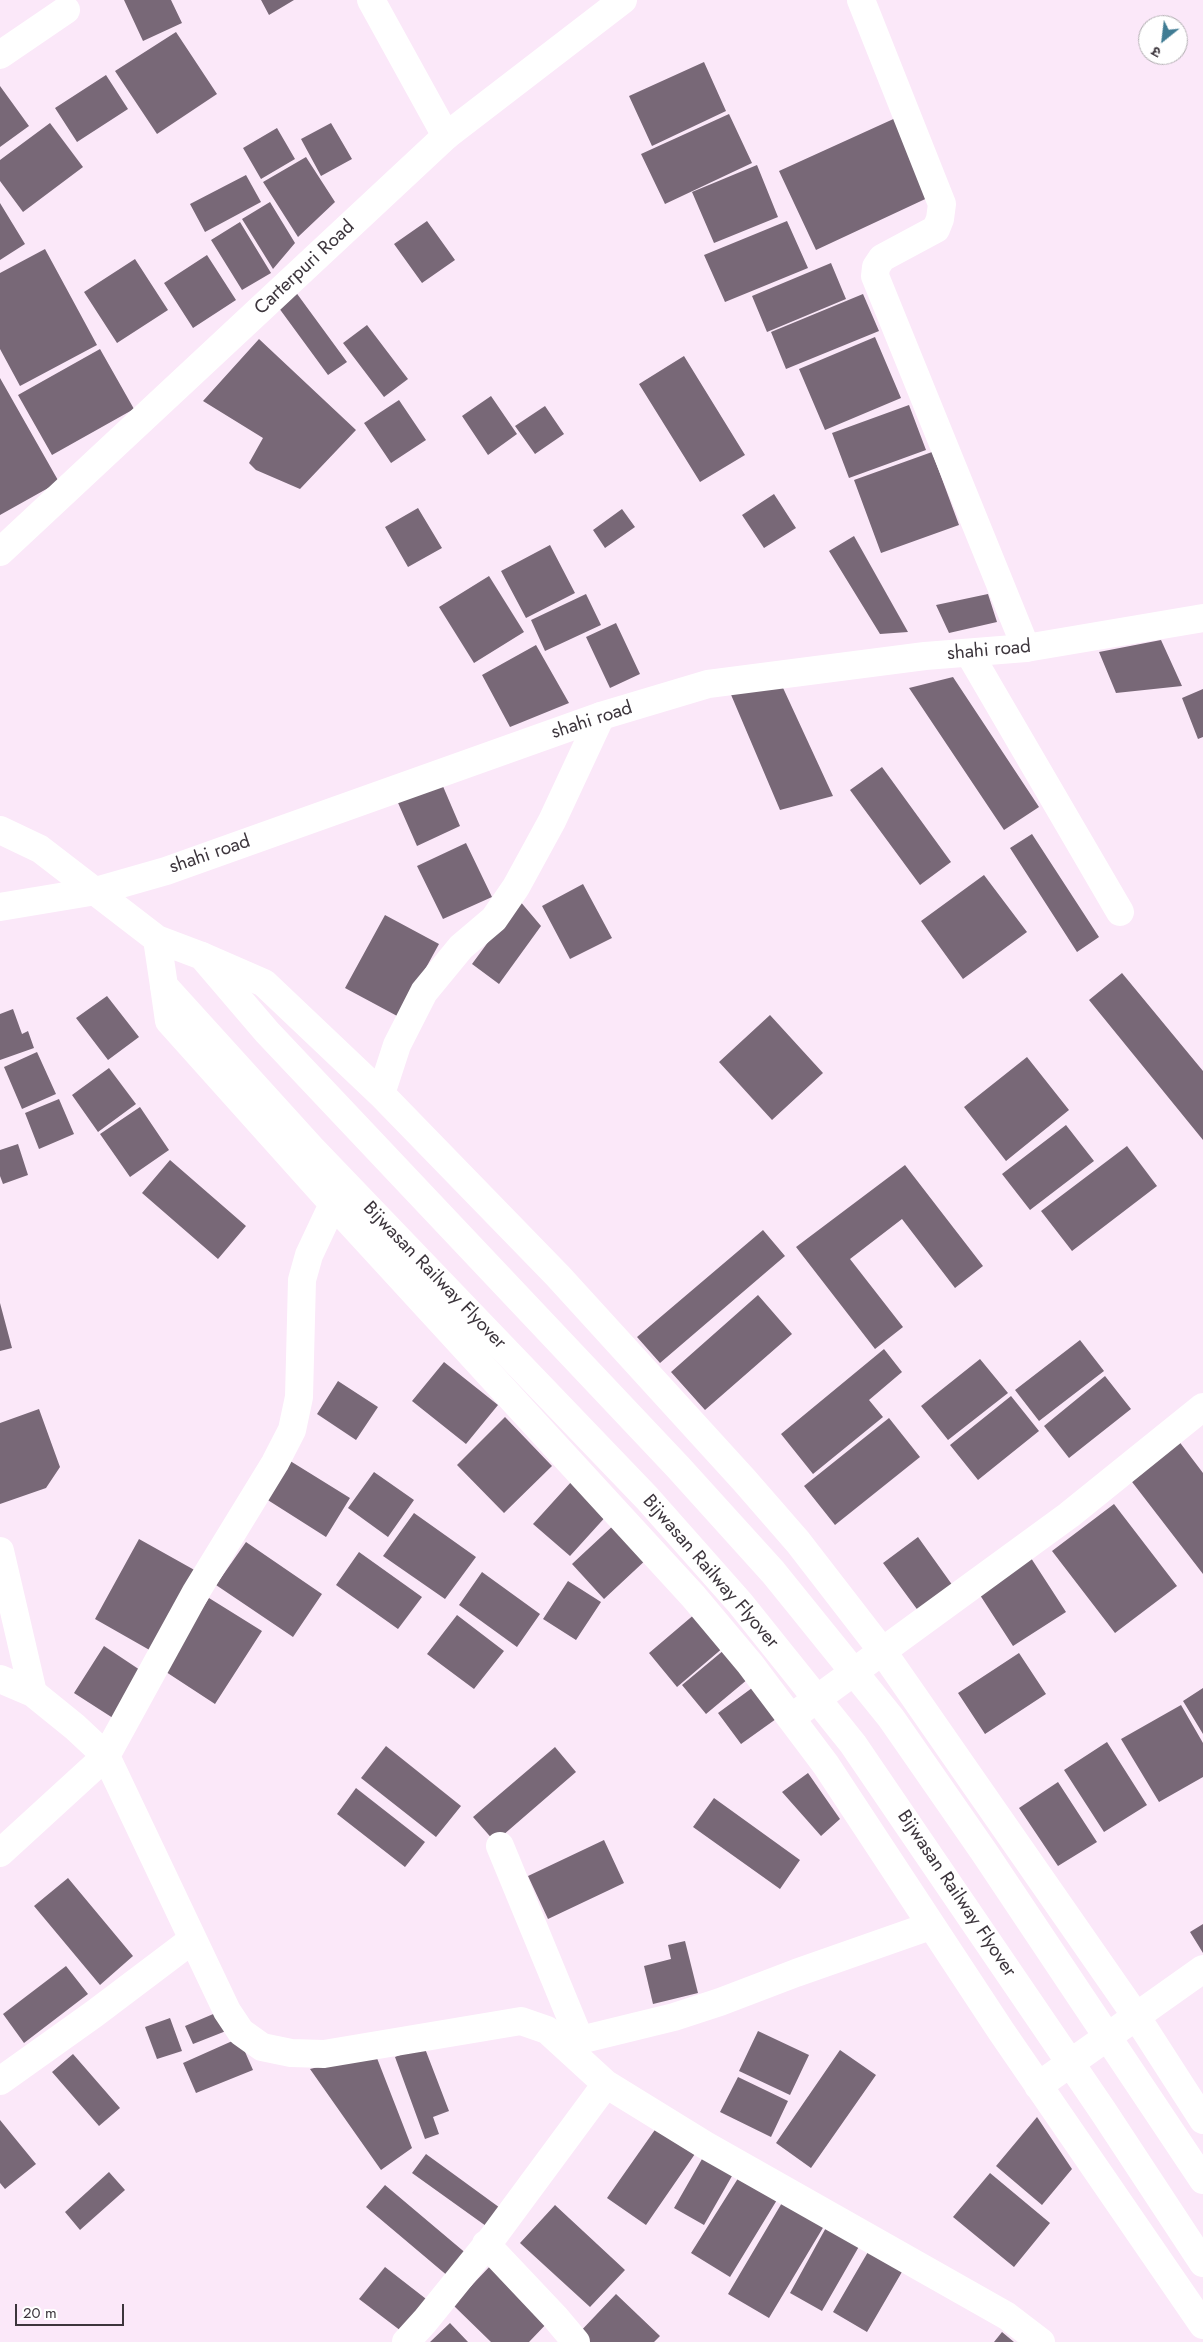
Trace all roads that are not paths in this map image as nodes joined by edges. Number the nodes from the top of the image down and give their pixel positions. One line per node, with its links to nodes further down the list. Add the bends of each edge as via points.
1 (371, 0): 6 (street)
2 (623, 0): 6 (street, Carterpuri Road)
3 (861, 0): 9 (street, via 942,204 936,229 882,258 875,276)
4 (66, 10): 5 (street)
5 (0, 55)
6 (446, 136): 7 (street, Carterpuri Road)
7 (0, 552)
8 (1203, 618): 9 (street, shahi road)
9 (1026, 648): 10 (street, shahi road)
10 (969, 653): 11 (street, shahi road, via 708,684); 15 (street)
11 (601, 716): 13 (street, shahi road, via 166,870); 19 (street, via 552,821 516,887 494,919 461,947 424,992 397,1045)
12 (0, 830): 13 (street, via 40,849)
13 (96, 891): 14 (street, shahi road); 16 (street)
14 (0, 907)
15 (1120, 912)
16 (158, 938): 17 (street); 18 (street)
17 (202, 956): 19 (street, via 264,983); 39 (street, via 267,1032 773,1572 890,1718 984,1852)
18 (164, 986): 20 (street, via 169,1021); 41 (street, Bijwasan Railway Flyover, via 311,1148 647,1498 740,1603 853,1744)
19 (381, 1094): 23 (street, via 558,1276 744,1480 831,1583)
20 (333, 1204): 26 (street, via 693,1596); 27 (street, via 312,1248 302,1280 299,1397 292,1430 196,1592)
21 (1203, 1407): 23 (street, via 1069,1515)
22 (0, 1551): 25 (street)
23 (883, 1652): 26 (street); 33 (street)
24 (0, 1680): 25 (street)
25 (33, 1693): 27 (street)
26 (792, 1718): 30 (street)
27 (106, 1756): 29 (street); 31 (street)
28 (500, 1846): 34 (street)
29 (0, 1853)
30 (930, 1926): 34 (street, via 674,2017); 37 (street)
31 (192, 1940): 34 (street, via 227,2012 241,2032 262,2047 291,2053 324,2054 521,2021); 35 (street)
32 (1203, 1969): 33 (street)
33 (1136, 2016): 37 (street); 38 (street)
34 (573, 2042): 36 (street)
35 (0, 2082)
36 (606, 2084): 40 (street); 45 (street, via 705,2145 1007,2316)
37 (1038, 2086): 42 (street)
38 (1203, 2120)
39 (1203, 2180)
40 (486, 2244): 43 (street); 44 (street)
41 (1203, 2263)
42 (1203, 2325)
43 (406, 2342)
44 (576, 2342)
45 (1041, 2342)

